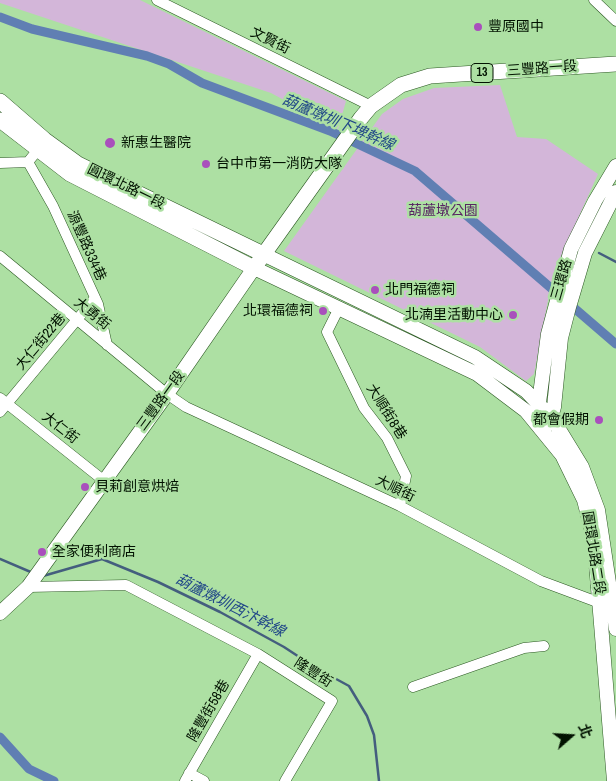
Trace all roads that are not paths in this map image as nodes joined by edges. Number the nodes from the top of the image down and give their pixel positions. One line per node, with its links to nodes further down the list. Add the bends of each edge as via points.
1 (157, 0): 6 (street, 文賢街)
2 (594, 0): 3 (street)
3 (616, 21)
4 (616, 64): 6 (main road, 三豐路一段 / 13, via 421,78 400,85)
5 (0, 101): 8 (main road, 圓環北路一段)
6 (371, 106): 13 (main road, 三豐路一段 / 13)
7 (0, 120): 8 (main road, 圓環北路一段)
8 (42, 145): 9 (street); 13 (main road, 圓環北路一段); 15 (main road, 圓環北路一段, via 77,178)
9 (28, 162): 10 (street); 16 (street, 源豐路334巷, via 53,206)
10 (0, 163)
11 (613, 174): 22 (street, 三環路, via 571,249 548,334)
12 (616, 192): 24 (street, 三環路, via 585,253 569,307 561,338)
13 (263, 254): 15 (main road, 三豐路一段 / 13); 22 (street, 圓環北路二段, via 475,357 504,375)
14 (0, 256): 18 (street, 大勇街)
15 (254, 268): 17 (street, 圓環北路二段); 20 (street, 三豐路一段)
16 (95, 298): 18 (street, 大仁街22巷); 19 (street, 源豐路334巷)
17 (339, 308): 25 (street, 圓環北路二段, via 477,374 504,392); 28 (street, 大順街8巷, via 327,332 364,408 387,438 406,476)
18 (77, 320): 19 (street, 大勇街); 21 (street, 大仁街22巷)
19 (107, 345): 20 (street, 大勇街)
20 (166, 394): 27 (street, 三豐路一段); 28 (street, 大順街, via 238,432)
21 (4, 401): 23 (street, 大仁街22巷); 27 (street, 大仁街)
22 (539, 405): 24 (street, 圓環北路二段); 25 (street, 三環路)
23 (0, 412)
24 (552, 418): 26 (street, 三環路); 30 (street, 圓環北路二段, via 576,455 594,496 602,526)
25 (533, 420): 26 (street, 圓環北路二段)
26 (546, 434): 30 (street, 圓環北路二段, via 570,470 584,500)
27 (103, 480): 29 (street, 三豐路一段)
28 (400, 506): 30 (street, 大順街, via 541,581)
29 (28, 587): 31 (street, 三豐路一段); 34 (street, 隆豐街, via 126,585)
30 (607, 602): 32 (street, 圓環北路二段); 39 (street, 圓環北路二段)
31 (0, 612)
32 (616, 629)
33 (544, 646): 35 (street, via 524,648)
34 (258, 654): 36 (street, 隆豐街58巷); 38 (street, 隆豐街, via 332,701)
35 (413, 687)
36 (187, 777): 37 (street)
37 (204, 781)
38 (286, 781)
39 (614, 781)

